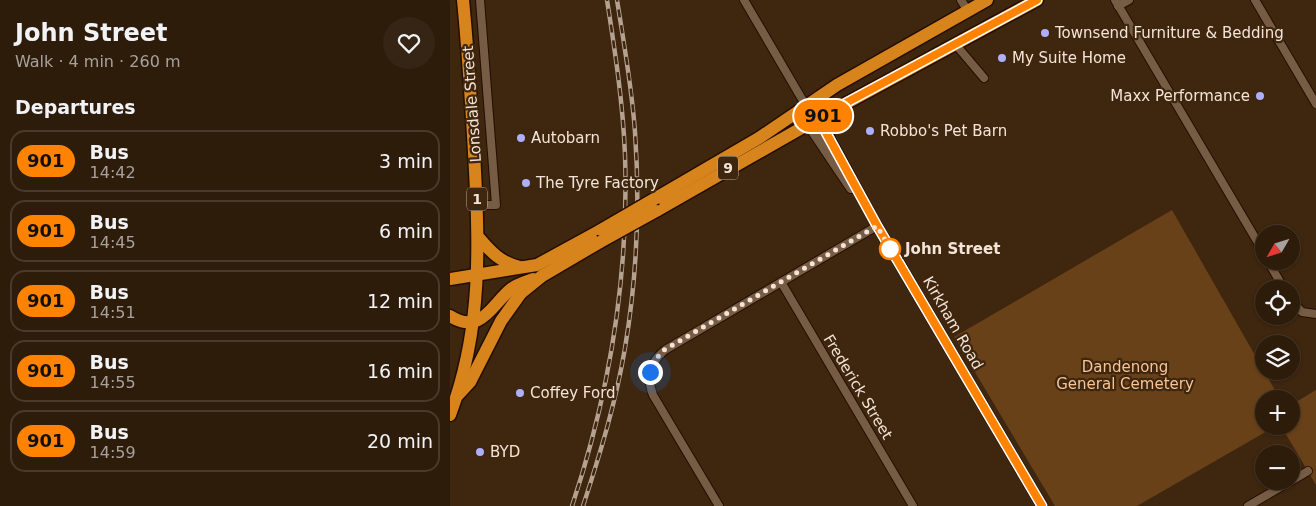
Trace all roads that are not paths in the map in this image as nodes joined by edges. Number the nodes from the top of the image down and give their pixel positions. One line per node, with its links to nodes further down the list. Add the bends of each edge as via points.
1 (463, 0): 17 (highway, Lonsdale Street / 1)
2 (480, 0): 16 (street, Lonsdale Street)
3 (744, 0): 14 (street, Kirkham Road)
4 (987, 0): 9 (highway, 9)
5 (1037, 0): 10 (highway, 9)
6 (1129, 0): 8 (street)
7 (1255, 0): 13 (street)
8 (1116, 3): 23 (street)
9 (964, 5): 10 (highway); 14 (highway, 9)
10 (979, 32): 11 (highway, 9)
11 (956, 44): 12 (street); 15 (highway, 9)
12 (984, 78)
13 (1316, 104)
14 (806, 106): 15 (highway, Kirkham Road); 18 (highway, 9)
15 (813, 121): 18 (highway, 9); 20 (street, Kirkham Road)
16 (493, 158): 17 (street); 19 (street, Lonsdale Street, via 496,205)
17 (474, 160): 19 (highway, Lonsdale Street / 1)
18 (656, 204): 21 (highway, 9, bridge)
19 (477, 206): 22 (highway, Lonsdale Street / 1)
20 (876, 225): 28 (street); 40 (street, Kirkham Road)
21 (600, 236): 24 (highway, 9); 26 (highway, 9)
22 (479, 238): 24 (highway, via 501,260); 25 (highway, Lonsdale Street / 1)
23 (1255, 239)
24 (526, 268): 25 (highway, 9)
25 (477, 275): 27 (highway, 9); 32 (highway, Lonsdale Street / 1)
26 (542, 276): 32 (highway, via 513,287 487,315); 33 (highway, 9, via 509,308 470,382)
27 (450, 279)
28 (781, 282): 38 (street, via 664,350 650,372 653,394); 39 (street, Frederick Street)
29 (1300, 310): 30 (street)
30 (1316, 314)
31 (450, 316): 32 (highway)
32 (473, 321): 33 (highway, Lonsdale Street / 1)
33 (457, 396): 34 (highway, Lonsdale Street / 1)
34 (450, 415)
35 (1308, 471): 36 (street)
36 (1300, 476)
37 (1276, 490): 41 (street)
38 (719, 506)
39 (913, 506)
40 (1042, 506)
41 (1248, 506)

